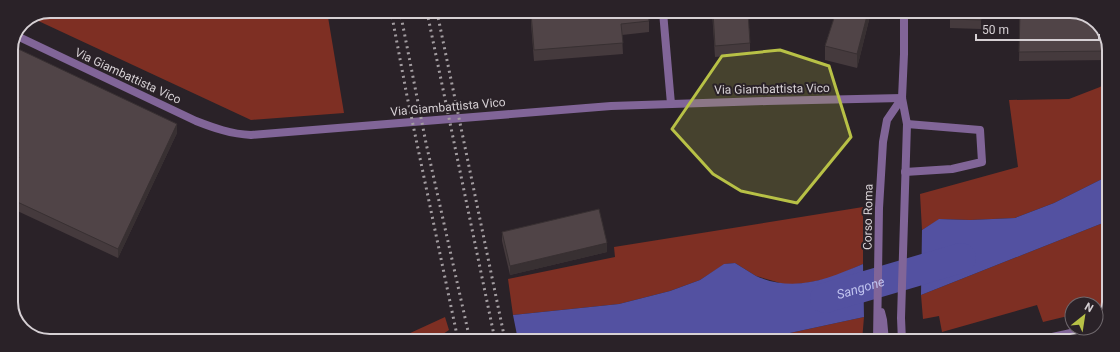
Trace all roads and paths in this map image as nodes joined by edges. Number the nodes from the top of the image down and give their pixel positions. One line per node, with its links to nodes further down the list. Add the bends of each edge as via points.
1 (665, 18): 5 (street)
2 (904, 18): 4 (street)
3 (20, 38): 5 (street, Via Giambattista Vico, via 196,121 238,134 611,106)
4 (902, 98): 5 (street, Via Giambattista Vico); 6 (street); 8 (street, Corso Roma, via 887,120 883,142 879,208)
5 (672, 104)
6 (907, 124): 7 (street); 7 (street, via 980,130 982,162 952,169)
7 (905, 172): 11 (street)
8 (878, 308): 9 (street, Corso Roma); 10 (street, via 883,320)
9 (877, 334)
10 (884, 334)
11 (902, 334)

